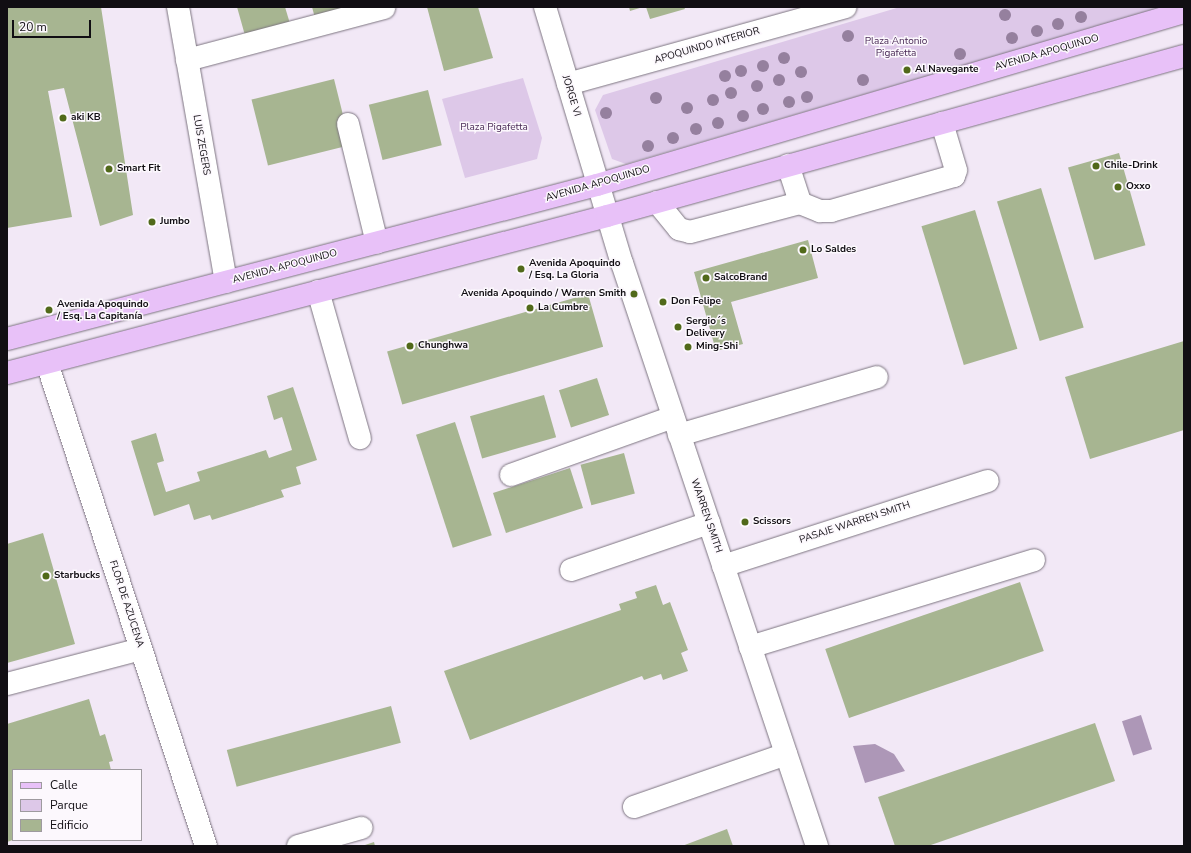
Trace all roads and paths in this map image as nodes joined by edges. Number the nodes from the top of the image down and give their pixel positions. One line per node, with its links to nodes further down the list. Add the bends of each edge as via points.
1 (178, 7): 7 (street, LUIS ZEGERS)
2 (545, 7): 8 (street, JORGE VI)
3 (846, 7): 8 (street, APOQUINDO INTERIOR)
4 (384, 8): 7 (street)
5 (1184, 12): 12 (main road, AVENIDA APOQUINDO)
6 (1184, 56): 9 (main road)
7 (187, 60): 17 (street, LUIS ZEGERS)
8 (568, 84): 12 (street, JORGE VI)
9 (942, 123): 11 (main road); 14 (street, via 956,170 954,176 831,211)
10 (348, 124): 16 (street)
11 (788, 165): 13 (main road); 14 (street)
12 (598, 185): 15 (street, WARREN SMITH); 16 (main road, AVENIDA APOQUINDO)
13 (657, 202): 14 (street, via 680,229 690,232); 15 (main road)
14 (800, 203)
15 (607, 216): 18 (main road); 23 (street, WARREN SMITH)
16 (377, 242): 17 (main road, AVENIDA APOQUINDO)
17 (226, 282): 19 (main road, AVENIDA APOQUINDO)
18 (318, 291): 20 (main road); 24 (street)
19 (7, 339)
20 (47, 363): 21 (main road); 32 (street, FLOR DE AZUCENA)
21 (7, 373)
22 (877, 377): 23 (street)
23 (676, 426): 25 (street); 27 (street, WARREN SMITH)
24 (360, 438)
25 (511, 475)
26 (988, 481): 29 (street, PASAJE WARREN SMITH)
27 (709, 523): 29 (street, WARREN SMITH); 30 (street)
28 (1034, 560): 31 (street)
29 (723, 566): 31 (street, WARREN SMITH)
30 (571, 570)
31 (750, 647): 34 (street, WARREN SMITH)
32 (141, 649): 33 (street); 37 (street, FLOR DE AZUCENA)
33 (7, 684)
34 (786, 754): 35 (street); 39 (street, WARREN SMITH)
35 (634, 806)
36 (361, 828): 38 (street)
37 (206, 846)
38 (298, 846)
39 (817, 846)

